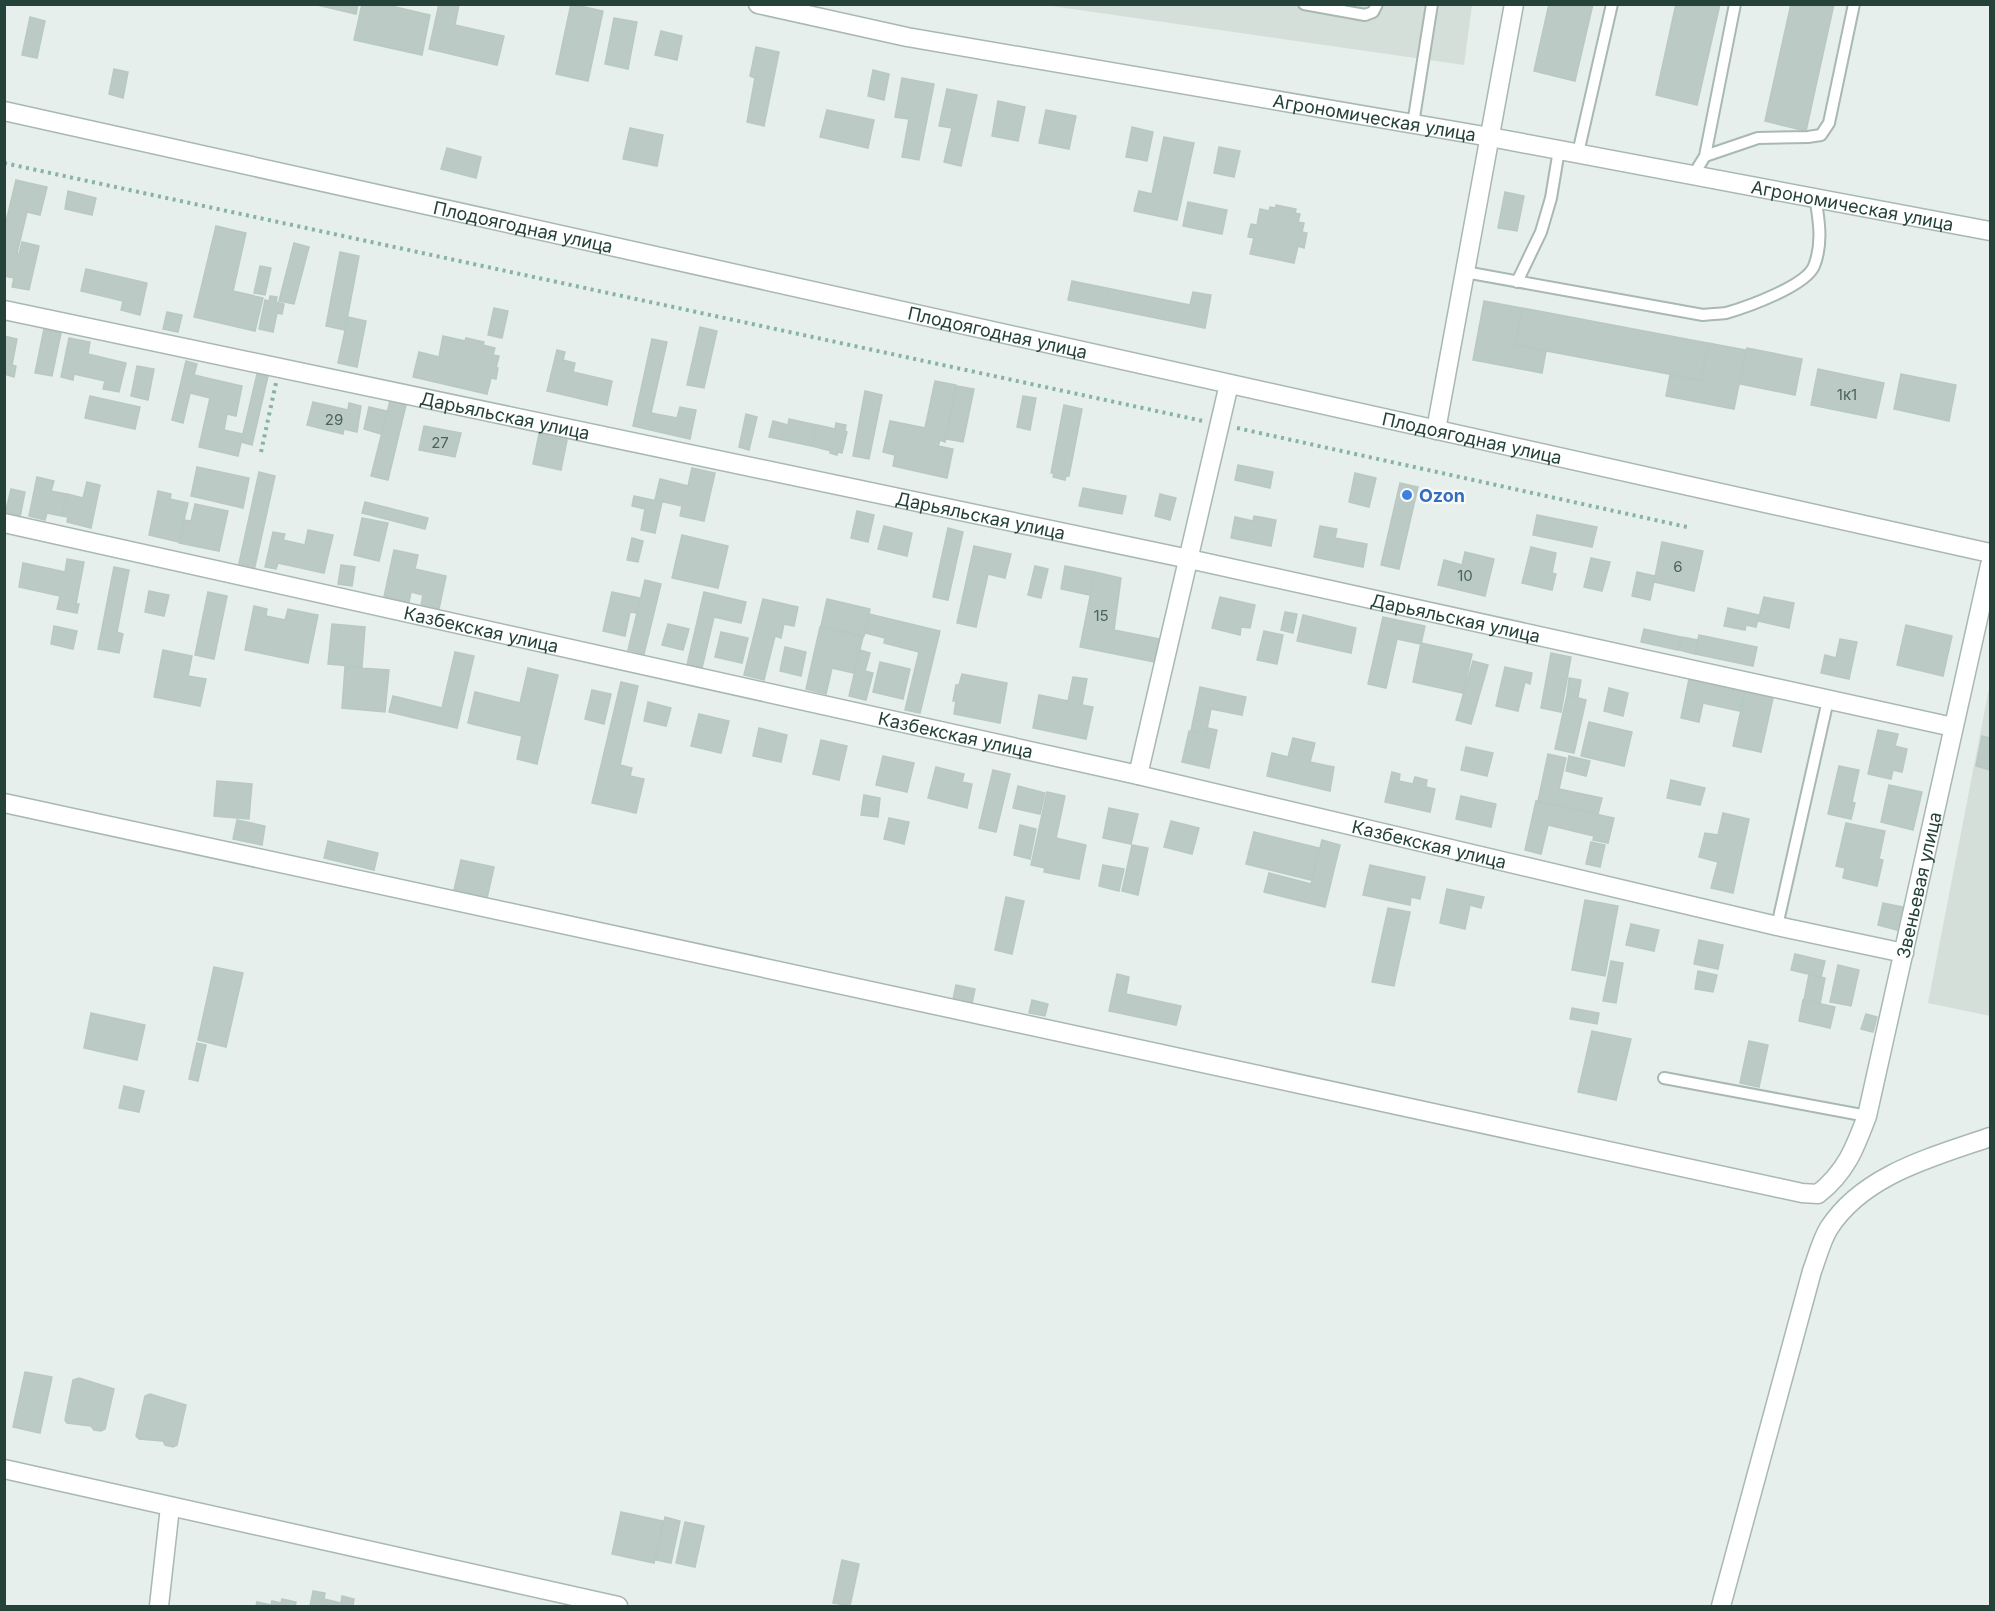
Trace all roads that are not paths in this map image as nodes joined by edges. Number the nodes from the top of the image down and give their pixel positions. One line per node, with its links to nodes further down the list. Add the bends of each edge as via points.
1 (758, 4): 10 (street, Агрономическая улица, via 907,37)
2 (1304, 4): 3 (lane, via 1365,15 1373,12)
3 (1377, 4)
4 (1432, 4): 10 (lane)
5 (1514, 4): 11 (street)
6 (1612, 4): 13 (lane)
7 (1735, 4): 14 (lane)
8 (1854, 4): 14 (lane, via 1829,123 1821,135 1758,138)
9 (4, 111): 21 (street, Плодоягодная улица)
10 (1413, 124): 11 (street, Агрономическая улица)
11 (1490, 137): 12 (street, Агрономическая улица); 18 (street)
12 (1559, 150): 13 (street, Агрономическая улица); 19 (lane, via 1541,232)
13 (1578, 153): 15 (street, Агрономическая улица)
14 (1705, 156): 15 (lane)
15 (1695, 174): 16 (street, Агрономическая улица)
16 (1815, 197): 17 (street, Агрономическая улица); 19 (lane, via 1819,223 1814,267 1794,286 1738,309 1703,315)
17 (1990, 231)
18 (1465, 272): 19 (lane); 22 (street)
19 (1517, 282)
20 (4, 310): 25 (street, Дарьяльская улица)
21 (1229, 384): 22 (street, Плодоягодная улица); 25 (street)
22 (1436, 429): 24 (street, Плодоягодная улица)
23 (4, 524): 29 (street, Казбекская улица)
24 (1990, 553)
25 (1189, 559): 27 (street, Дарьяльская улица); 29 (street)
26 (1990, 565): 28 (street, Звеньевая улица)
27 (1828, 700): 28 (street, Дарьяльская улица); 31 (lane)
28 (1953, 727): 32 (street, Звеньевая улица)
29 (1138, 775): 31 (street, Казбекская улица)
30 (4, 803): 34 (street, Звеньевая улица, via 1802,1194 1818,1194 1840,1174)
31 (1777, 926): 32 (street, Казбекская улица)
32 (1904, 953): 34 (street, Звеньевая улица)
33 (1664, 1078): 34 (lane)
34 (1867, 1116)
35 (1990, 1137): 40 (street, via 1877,1182 1849,1204 1828,1229 1812,1271)
36 (4, 1470): 37 (street)
37 (171, 1507): 38 (street); 39 (street)
38 (159, 1606)
39 (618, 1606)
40 (1721, 1606)

